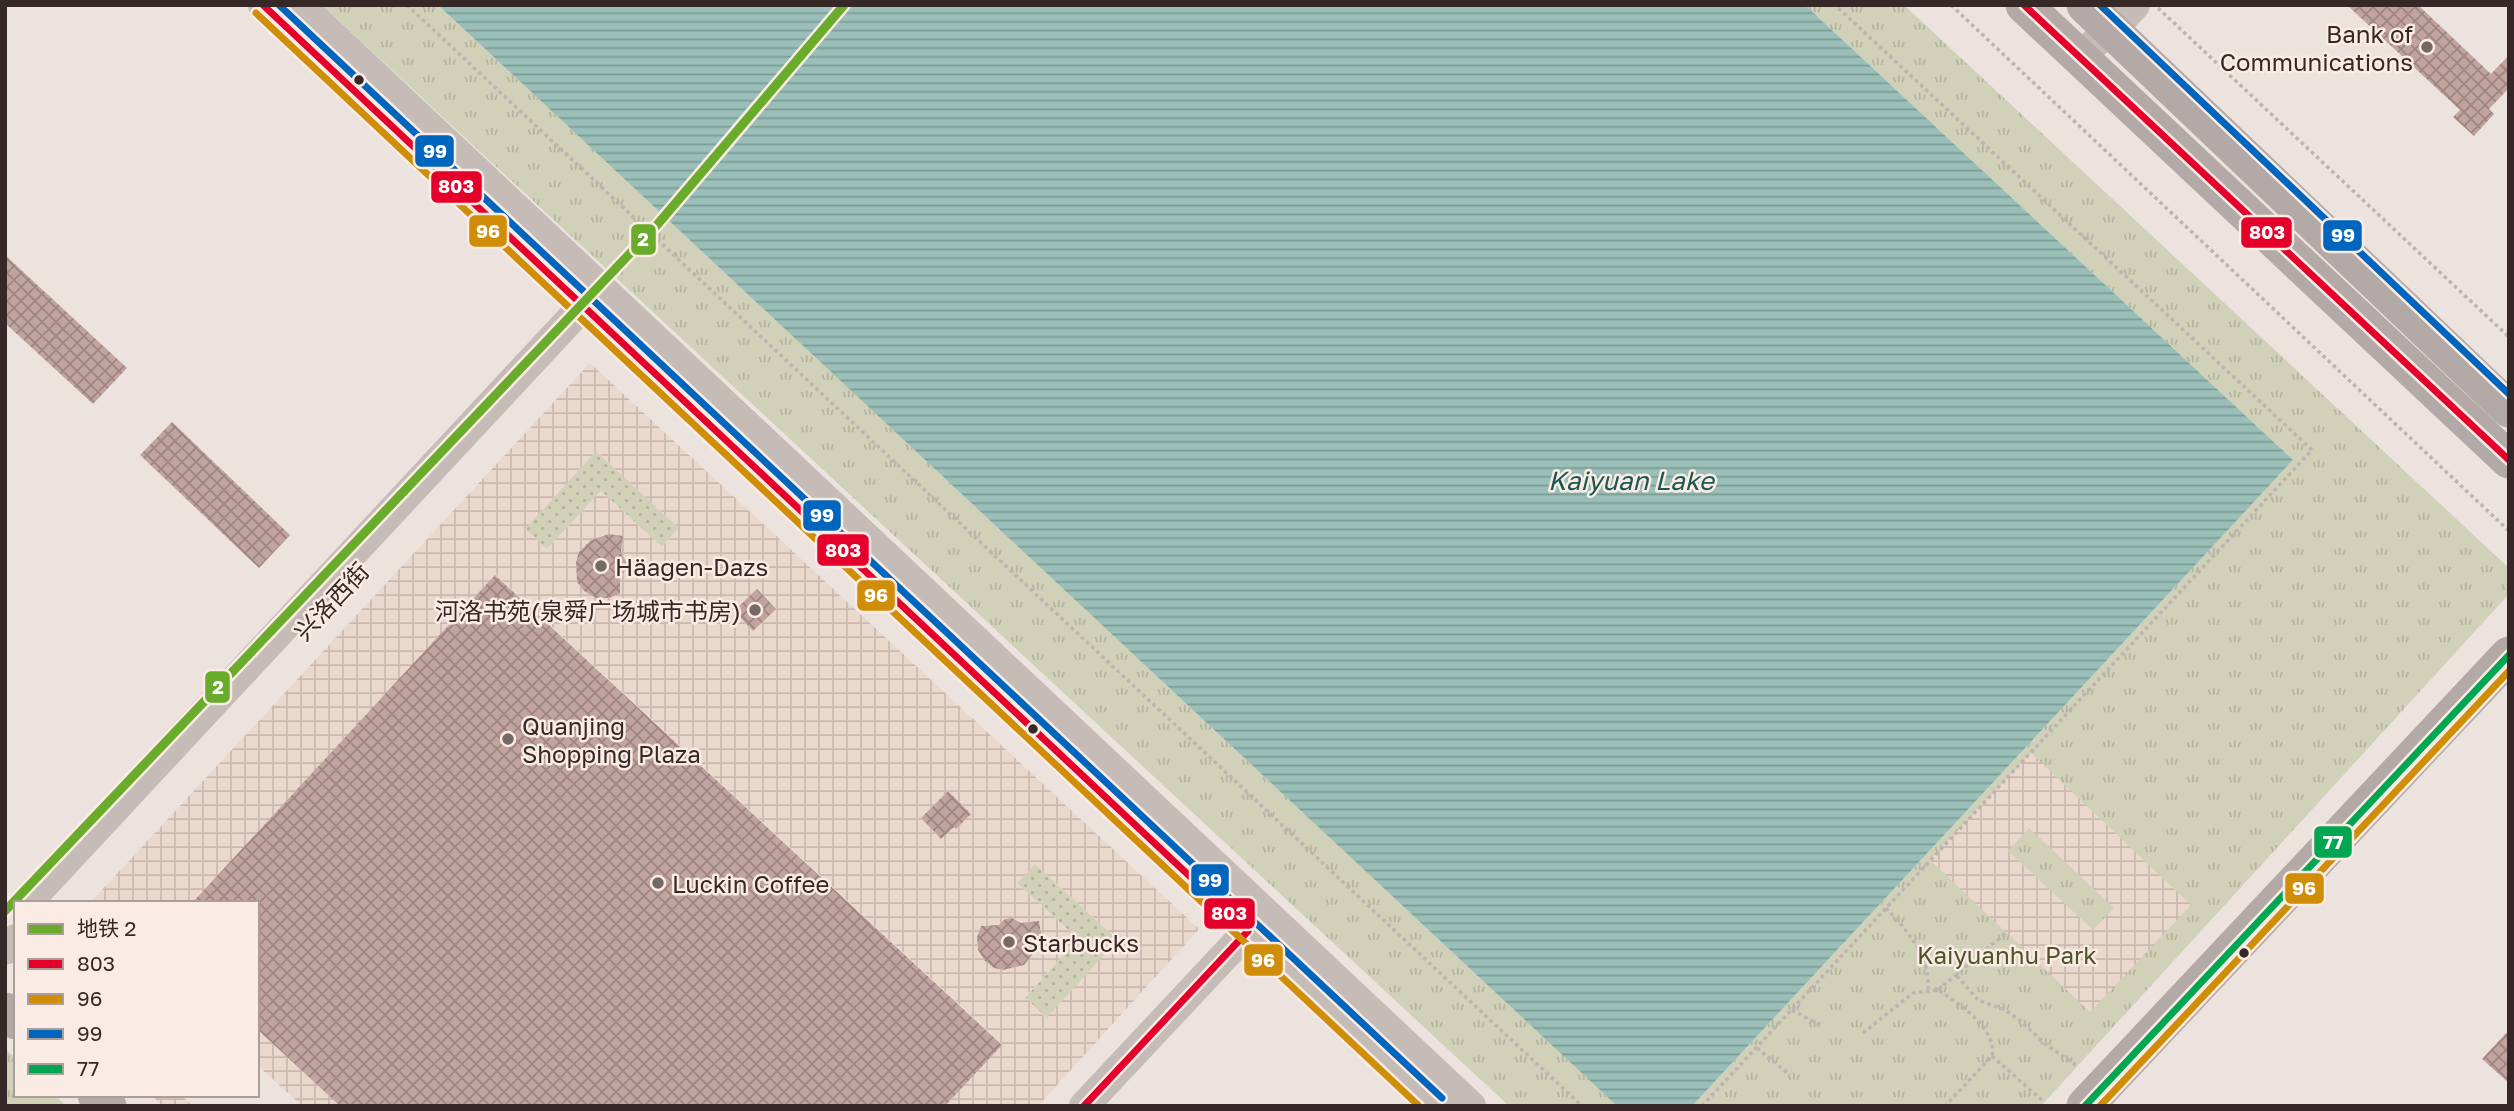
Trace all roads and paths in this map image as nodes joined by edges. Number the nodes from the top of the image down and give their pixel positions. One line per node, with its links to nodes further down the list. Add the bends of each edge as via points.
1 (263, 5): 10 (street)
2 (300, 5): 10 (street)
3 (407, 5): 37 (path)
4 (1835, 5): 19 (path, via 2312,450)
5 (1951, 5): 14 (path)
6 (2024, 5): 9 (main road)
7 (2155, 5): 11 (path)
8 (2110, 13): 9 (street); 12 (main road)
9 (2078, 56): 13 (main road)
10 (597, 303): 17 (street, 兴洛西街); 18 (street, 兴洛西街); 20 (street)
11 (2509, 337)
12 (2509, 409)
13 (2509, 460)
14 (2509, 531)
15 (2509, 655): 40 (main road)
16 (2509, 682): 41 (main road)
17 (29, 901)
18 (52, 901)
19 (1886, 908): 24 (path, via 1916,944 1930,975); 25 (path)
20 (1259, 931): 33 (street); 34 (street); 35 (street); 36 (street)
21 (2006, 933): 22 (path)
22 (1957, 976): 23 (path); 30 (path, via 1978,1000 2005,1010)
23 (1938, 990): 24 (path); 29 (path, via 1990,1034)
24 (1928, 991): 27 (path, via 1913,993)
25 (1791, 1009): 26 (path); 28 (path)
26 (1821, 1026)
27 (1863, 1032)
28 (1756, 1047): 31 (path); 38 (path)
29 (1992, 1056): 32 (path); 39 (path)
30 (2077, 1066)
31 (1790, 1076)
32 (2044, 1102)
33 (1084, 1106)
34 (1108, 1106)
35 (1435, 1106)
36 (1471, 1106)
37 (1582, 1106)
38 (1702, 1106)
39 (1945, 1106)
40 (2085, 1106)
41 (2111, 1106)

